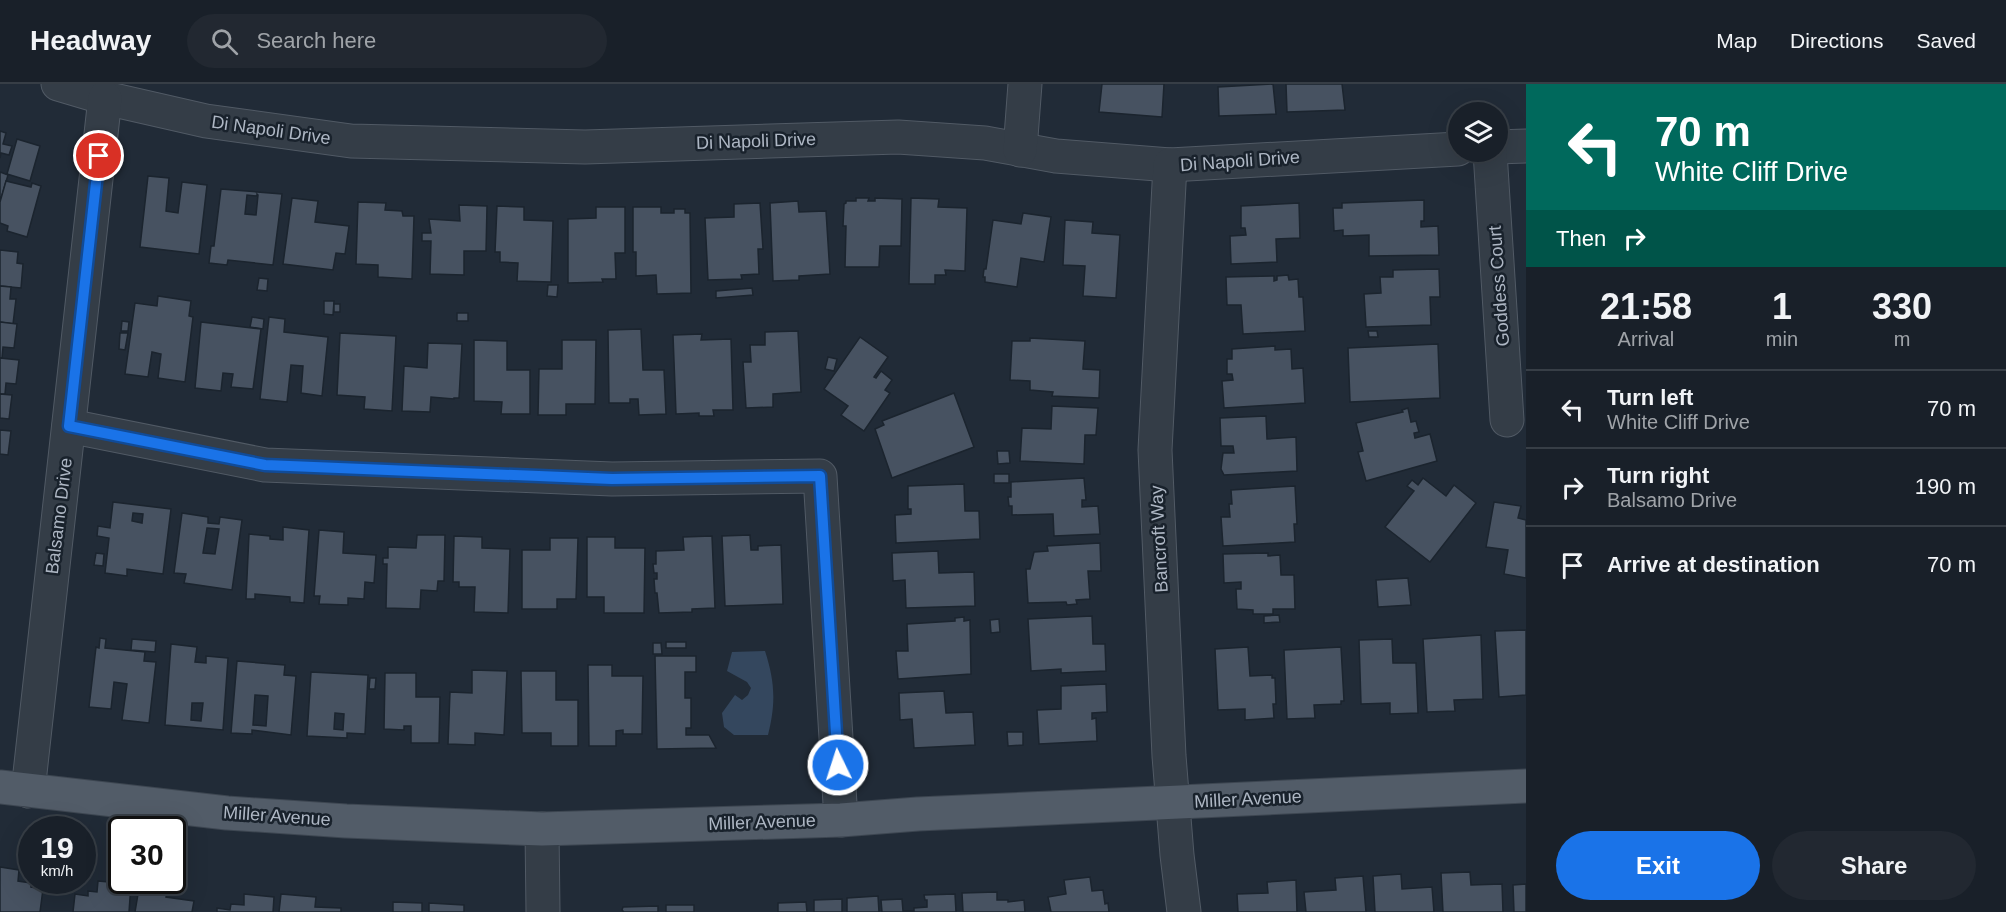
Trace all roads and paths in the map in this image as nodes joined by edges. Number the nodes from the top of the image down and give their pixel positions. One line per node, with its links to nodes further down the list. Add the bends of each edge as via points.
1 (58, 84): 3 (street, Di Napoli Drive)
2 (1025, 84): 6 (street)
3 (105, 98): 6 (street, Di Napoli Drive, via 206,121 351,141 585,147 898,137 985,143); 11 (street, Balsamo Drive)
4 (1526, 146): 5 (street)
5 (1508, 147)
6 (1020, 150): 9 (street, Di Napoli Drive)
7 (1448, 150): 9 (street, Di Napoli Drive)
8 (1491, 162): 10 (street, Goddess Court)
9 (1170, 165): 14 (street, Bancroft Way, via 1155,450)
10 (1507, 420)
11 (69, 426): 13 (street, Balsamo Drive); 15 (street, via 265,465 612,479 820,476)
12 (1526, 786): 14 (main road, Miller Avenue)
13 (14, 789): 16 (main road, Miller Avenue, via 227,813)
14 (1173, 802): 15 (main road, Miller Avenue); 18 (street, Bancroft Way)
15 (841, 820): 16 (main road, Miller Avenue)
16 (542, 829): 17 (street)
17 (543, 912)
18 (1184, 912)

